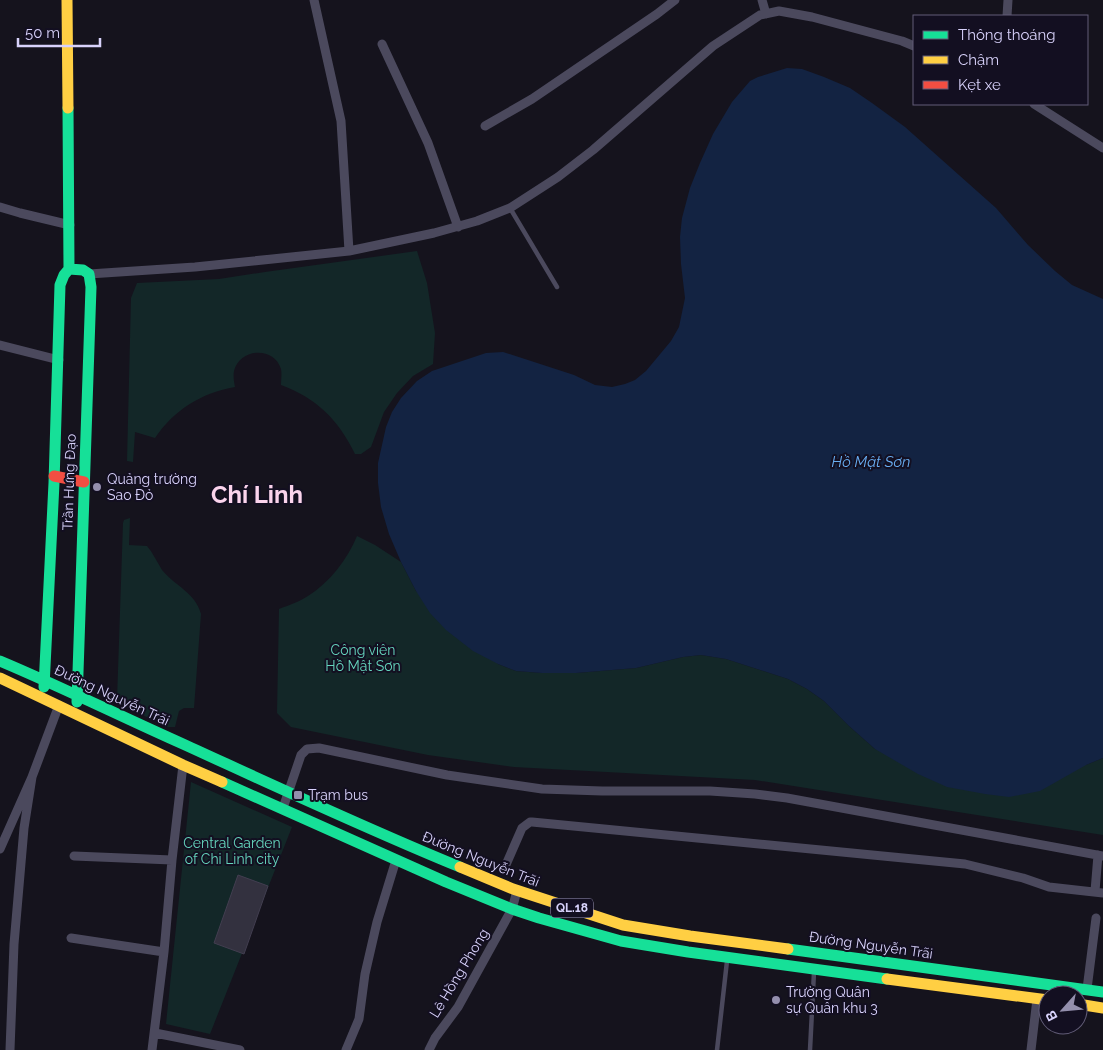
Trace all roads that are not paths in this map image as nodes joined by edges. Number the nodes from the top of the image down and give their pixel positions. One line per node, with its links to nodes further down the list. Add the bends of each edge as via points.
1 (67, 0): 15 (main road, Trần Hưng Đạo)
2 (314, 0): 17 (street, via 341,121)
3 (675, 0): 11 (street, via 532,99)
4 (762, 0): 6 (street)
5 (1008, 0): 7 (street)
6 (766, 14): 9 (street, via 778,11 812,17); 14 (street, via 746,23 713,46 593,150)
7 (1007, 15)
8 (382, 44): 16 (street, via 428,143)
9 (913, 46)
10 (1036, 105): 12 (street)
11 (485, 126)
12 (1103, 148)
13 (0, 207): 15 (street)
14 (510, 208): 16 (street); 20 (lane)
15 (70, 225): 18 (main road, Trần Hưng Đạo)
16 (458, 227): 17 (street)
17 (349, 251): 19 (street)
18 (69, 269): 19 (main road); 22 (main road, Trần Hưng Đạo, via 60,284)
19 (89, 274): 24 (main road, Trần Hưng Đạo)
20 (556, 286)
21 (0, 344): 22 (street)
22 (59, 360): 23 (main road, Trần Hưng Đạo)
23 (54, 476): 24 (main road); 27 (main road, Trần Hưng Đạo)
24 (84, 482): 29 (main road, Trần Hưng Đạo)
25 (0, 661): 27 (main road, Đường Nguyễn Trãi / QL.18)
26 (0, 678): 28 (main road, QL.18)
27 (45, 680): 28 (main road, Trần Hưng Đạo); 29 (main road, Đường Nguyễn Trãi / QL.18)
28 (42, 696): 30 (main road, QL.18)
29 (78, 696): 31 (main road, Trần Hưng Đạo); 34 (main road, Đường Nguyễn Trãi / QL.18)
30 (60, 705): 31 (main road, QL.18); 33 (street)
31 (75, 712): 32 (main road, QL.18)
32 (183, 765): 35 (main road, QL.18); 39 (street)
33 (32, 777): 36 (street); 60 (street, via 14,944)
34 (288, 792): 35 (street); 37 (street, via 301,755 307,749 319,748 447,775 542,789 710,791 779,797); 42 (main road, Đường Nguyễn Trãi / QL.18)
35 (283, 808): 40 (main road, QL.18)
36 (0, 849)
37 (1100, 855): 43 (street)
38 (74, 856): 39 (street)
39 (172, 860): 47 (street)
40 (396, 860): 44 (main road, QL.18); 63 (street, via 377,922 359,1019)
41 (505, 867): 43 (street, via 522,828 530,822 965,864 1049,887)
42 (518, 891): 44 (street, Lê Hồng Phong); 48 (main road, Đường Nguyễn Trãi / QL.18, via 623,924)
43 (1099, 892)
44 (512, 909): 49 (main road, QL.18, via 621,941); 64 (street, Lê Hồng Phong, via 458,1007)
45 (1096, 918): 52 (street)
46 (71, 938): 47 (street)
47 (164, 952): 59 (street)
48 (816, 953): 50 (lane); 51 (main road, Đường Nguyễn Trãi / QL.18)
49 (728, 957): 50 (main road, QL.18); 65 (lane)
50 (814, 969): 55 (main road, QL.18); 66 (lane)
51 (1050, 985)
52 (1088, 985)
53 (1088, 990): 54 (main road, Đường Nguyễn Trãi / QL.18)
54 (1103, 992)
55 (1038, 999)
56 (1088, 1006): 57 (main road)
57 (1103, 1008)
58 (1038, 1018): 67 (street)
59 (155, 1033): 61 (street); 62 (street)
60 (10, 1050)
61 (152, 1050)
62 (240, 1050)
63 (346, 1050)
64 (429, 1050)
65 (717, 1050)
66 (810, 1050)
67 (1031, 1050)

